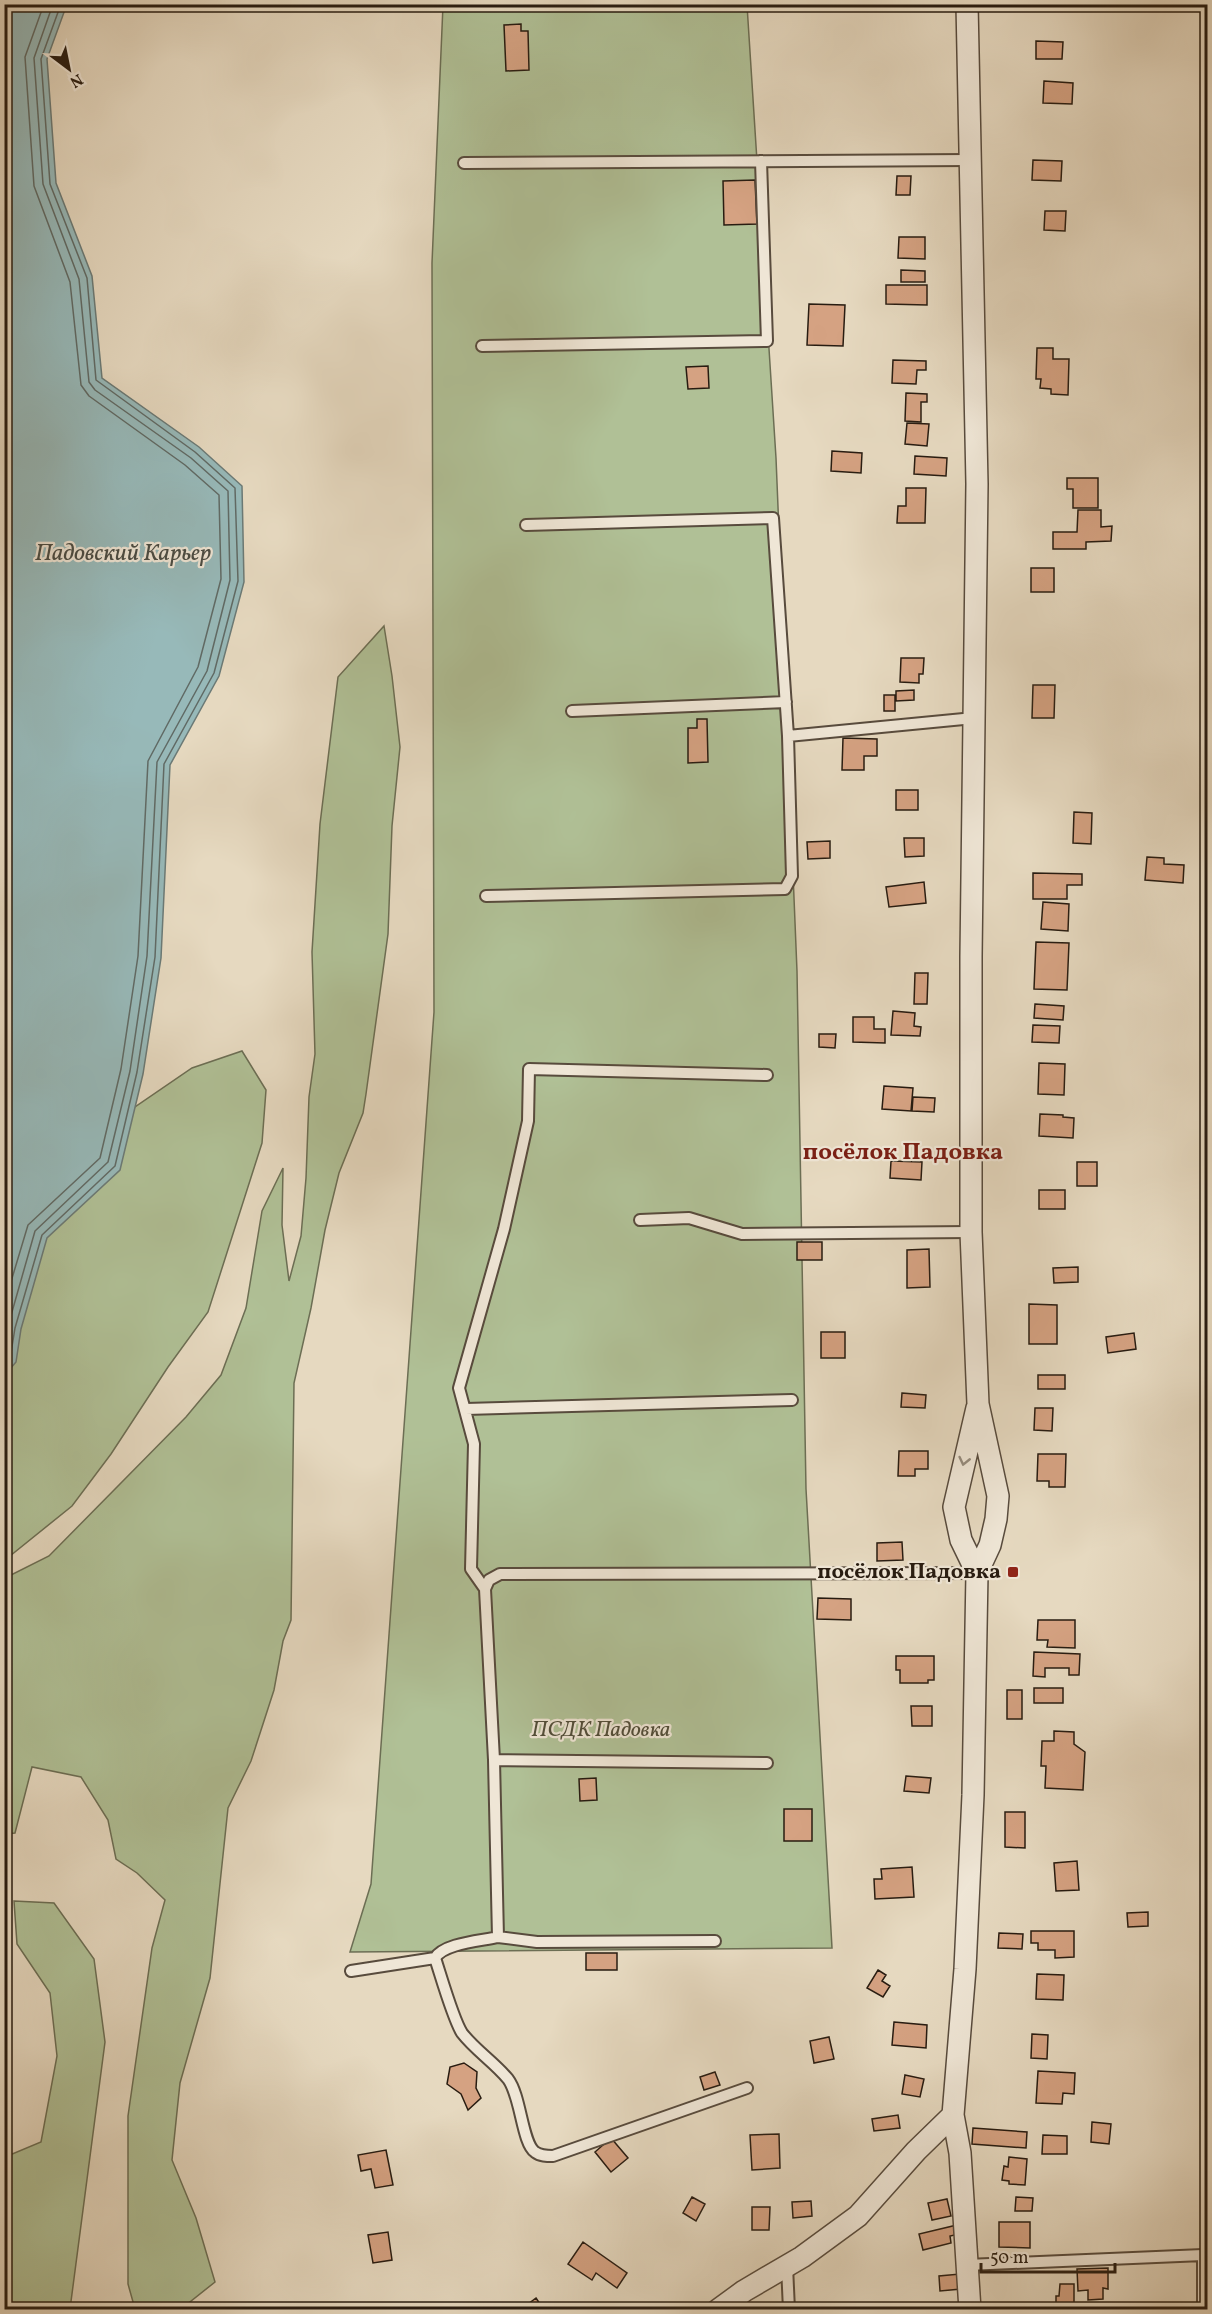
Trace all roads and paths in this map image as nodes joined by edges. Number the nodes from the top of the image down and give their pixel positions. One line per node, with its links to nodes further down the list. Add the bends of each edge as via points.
1 (967, 4): 2 (street)
2 (970, 160): 3 (lane); 9 (street, via 977,484)
3 (761, 161): 4 (lane); 5 (lane, via 767,341)
4 (464, 163)
5 (482, 346)
6 (526, 525): 7 (lane, via 773,518)
7 (786, 702): 8 (lane); 10 (lane)
8 (572, 711)
9 (974, 718): 10 (lane); 14 (street)
10 (788, 736): 11 (lane, via 792,876 785,888)
11 (486, 896)
12 (767, 1075): 17 (lane, via 529,1069 528,1121 504,1229 459,1388)
13 (640, 1220): 14 (lane, via 689,1218 742,1233)
14 (971, 1232): 16 (street)
15 (792, 1400): 17 (lane)
16 (978, 1404): 18 (street, via 998,1496 990,1545); 18 (street, one-way to 18, via 954,1507 961,1540)
17 (466, 1409): 19 (lane, via 474,1444 471,1569)
18 (977, 1573): 19 (lane, via 500,1574 489,1580); 27 (street, via 973,1795)
19 (485, 1589): 20 (lane)
20 (494, 1760): 21 (lane); 22 (lane)
21 (767, 1763)
22 (498, 1937): 23 (lane, via 537,1942); 24 (lane, via 449,1947 439,1951)
23 (716, 1941)
24 (435, 1958): 25 (lane); 26 (lane, via 460,2030 508,2079 530,2145 544,2156)
25 (351, 1971)
26 (747, 2088)
27 (953, 2115): 28 (street, via 960,2154); 29 (street, via 858,2216)
28 (967, 2265): 32 (street); 33 (lane, via 1203,2255)
29 (787, 2266): 30 (street); 31 (lane)
30 (718, 2310)
31 (789, 2310)
32 (970, 2310)
33 (1203, 2310)

